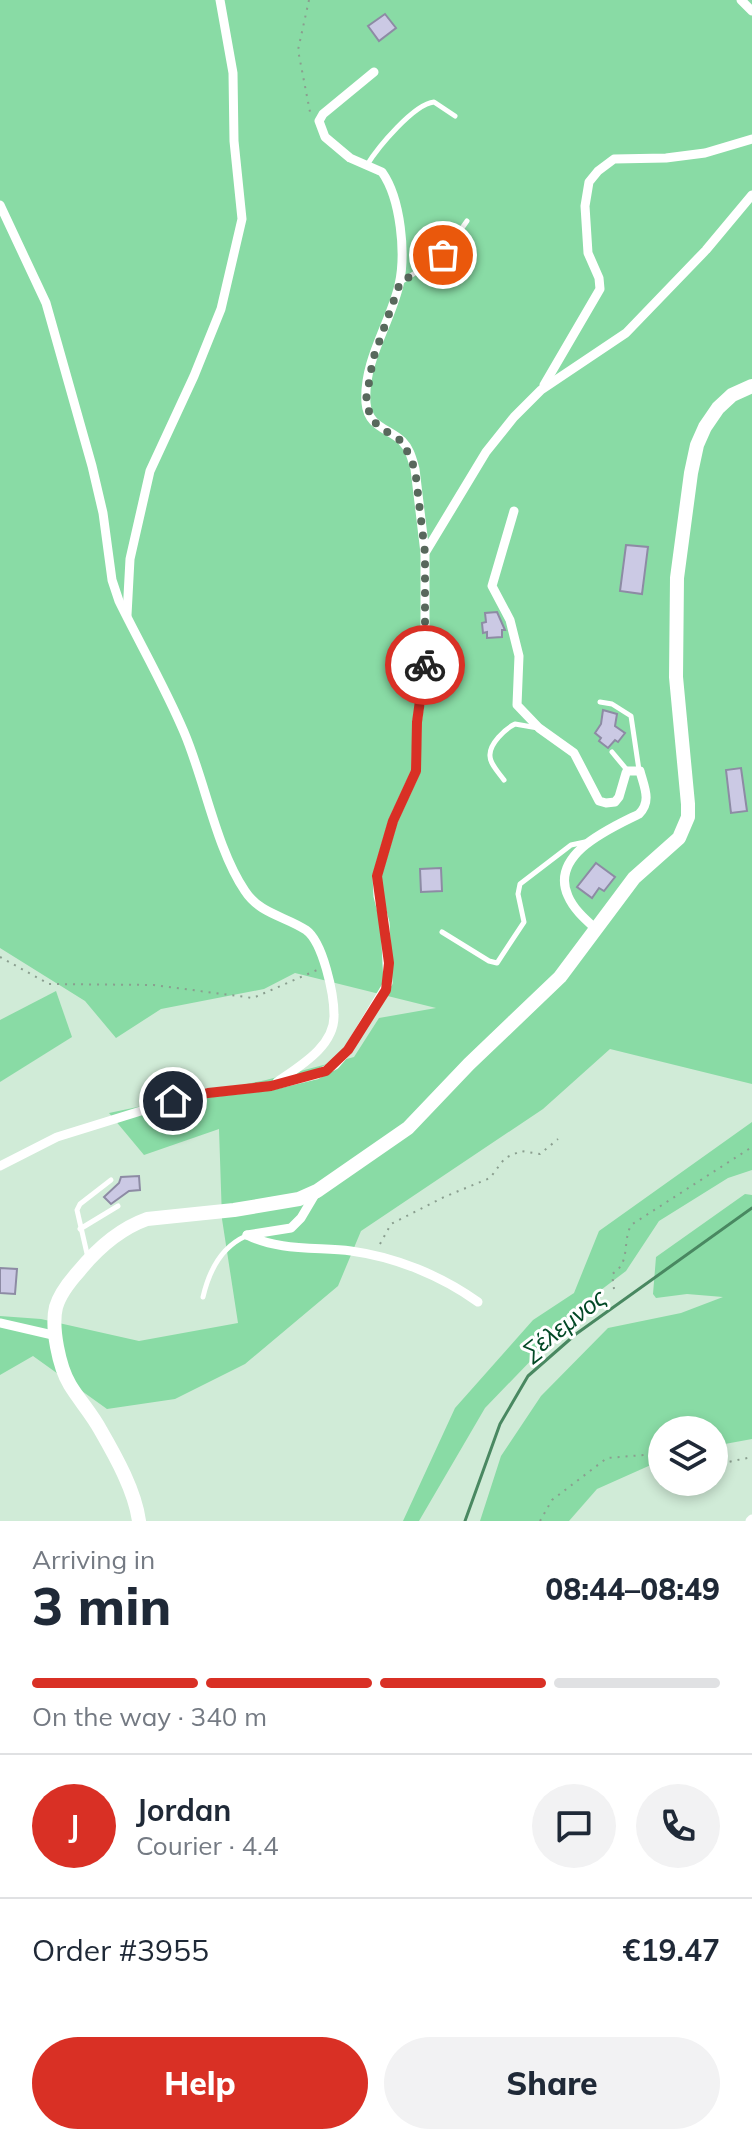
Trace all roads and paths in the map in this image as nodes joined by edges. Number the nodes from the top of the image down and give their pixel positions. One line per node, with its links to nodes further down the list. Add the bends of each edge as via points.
1 (220, 0): 18 (street, via 233,73 242,219 221,309 150,471 130,559)
2 (309, 0): 6 (path, via 298,50)
3 (741, 0): 4 (street)
4 (752, 11)
5 (374, 72): 9 (street, via 319,121 325,137 354,162)
6 (310, 112)
7 (455, 116): 9 (lane, via 434,102 422,105)
8 (752, 139): 15 (street, via 705,153 614,159 598,171 589,182 585,206 588,253 600,289)
9 (367, 165): 13 (street, via 382,172 395,200 401,232)
10 (752, 195): 15 (street, via 626,333)
11 (0, 205): 18 (street, via 46,303 103,513 112,580)
12 (467, 221): 13 (lane, via 443,255)
13 (400, 283): 17 (street, via 373,359 366,400 376,425 403,442 411,456)
14 (752, 386): 26 (main road, via 718,408 697,445 691,473 676,621 688,817 673,845 634,878)
15 (541, 390): 17 (street, via 486,452)
16 (514, 511): 20 (street, via 492,586 510,620 519,656 517,705)
17 (425, 553): 30 (street, via 425,672 416,771 393,821 377,876 388,983 335,1065)
18 (127, 618): 29 (street, via 183,730 245,892 266,911 308,931)
19 (600, 702): 23 (lane, via 633,718)
20 (539, 728): 22 (street, via 574,753 602,802 617,800); 24 (lane, via 515,724 501,734 489,755)
21 (612, 752): 22 (lane)
22 (627, 771): 23 (street)
23 (640, 771): 25 (street, via 647,799 643,811)
24 (504, 780)
25 (585, 842): 26 (street, via 567,869 564,885 573,906); 27 (lane, via 571,845 520,884 524,922 497,963)
26 (597, 930): 35 (main road, via 560,977 425,1113)
27 (442, 932)
28 (0, 957): 29 (path, via 49,984 154,985 253,998)
29 (326, 967): 30 (street, via 334,1007 332,1028 305,1062)
30 (271, 1086): 33 (street, via 173,1101 57,1137)
31 (558, 1139): 39 (path, via 540,1154 521,1151 505,1158 490,1178 391,1224)
32 (752, 1147): 41 (path, via 631,1225 626,1254 612,1274)
33 (0, 1166)
34 (111, 1180): 37 (lane, via 78,1207)
35 (317, 1191): 38 (street, via 291,1228); 40 (main road, via 234,1210 147,1219 124,1230)
36 (118, 1206): 37 (lane)
37 (80, 1229): 40 (lane)
38 (247, 1235): 39 (street, via 265,1243); 42 (lane, via 217,1261)
39 (373, 1255): 43 (street, via 445,1279)
40 (89, 1259): 45 (main road, via 59,1298)
41 (614, 1289)
42 (203, 1297)
43 (478, 1302)
44 (0, 1323): 45 (street)
45 (57, 1336): 49 (main road, via 68,1383 101,1431 132,1494)
46 (648, 1456): 50 (path, via 607,1458 552,1500)
47 (752, 1457): 48 (path)
48 (728, 1462)
49 (139, 1521)
50 (540, 1521)

